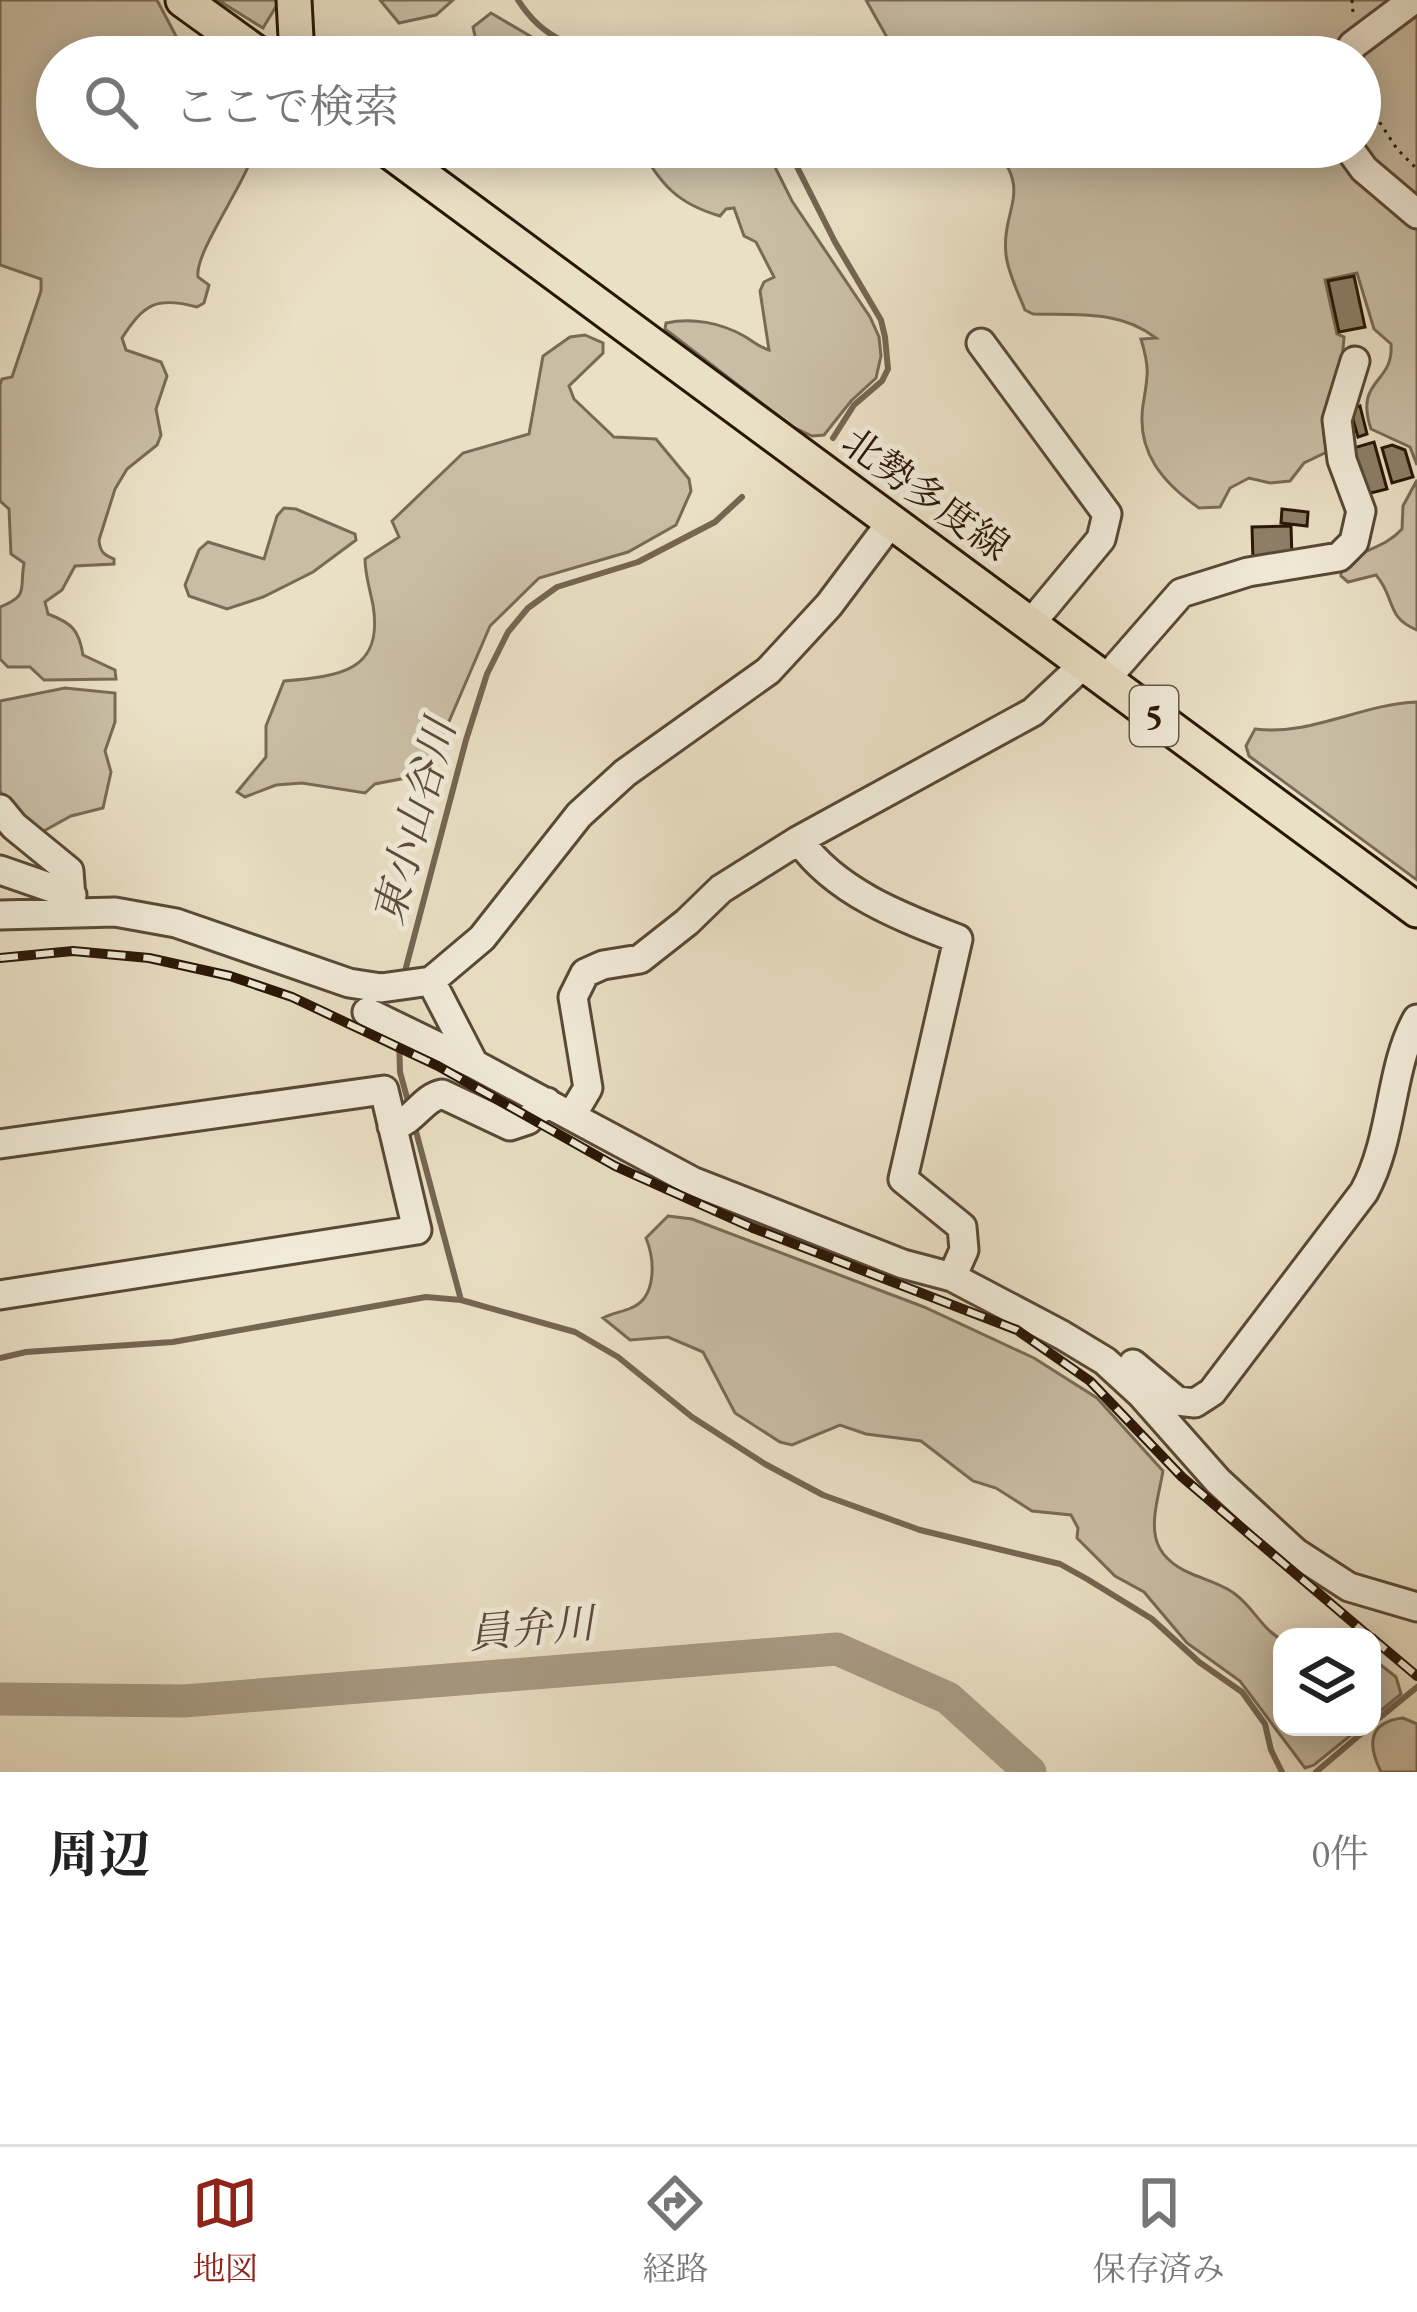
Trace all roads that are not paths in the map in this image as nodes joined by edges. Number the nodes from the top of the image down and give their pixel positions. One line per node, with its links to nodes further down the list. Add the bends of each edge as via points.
1 (183, 0): 4 (main road)
2 (294, 0): 5 (main road)
3 (1413, 0): 6 (street)
4 (233, 36)
5 (296, 36)
6 (1365, 36)
7 (413, 168): 12 (main road, 北勢多度線 / 5)
8 (1363, 168): 9 (street)
9 (1417, 214)
10 (981, 343): 13 (street, via 1107,514 1101,539)
11 (1355, 361): 14 (street, via 1337,420 1361,511 1354,542 1339,557 1181,592)
12 (892, 521): 13 (main road, 北勢多度線 / 5); 21 (street, via 768,671 626,773 580,815 482,938)
13 (1032, 622): 14 (main road, 北勢多度線 / 5)
14 (1094, 672): 16 (street); 19 (main road, 北勢多度線 / 5)
15 (0, 808): 18 (street, via 69,871)
16 (799, 840): 25 (street, via 721,889 640,959 585,974 573,997 588,1088); 28 (street, via 850,890 958,939 903,1179 962,1227 964,1250)
17 (0, 870): 18 (street)
18 (72, 903): 20 (street); 22 (street, via 176,923 350,983)
19 (1417, 910)
20 (0, 915)
21 (423, 982): 22 (street); 24 (street)
22 (385, 1013): 24 (street)
23 (1417, 1019): 30 (street, via 1380,1162 1364,1192 1212,1392 1195,1403 1177,1401 1125,1357)
24 (474, 1064): 25 (street)
25 (559, 1109): 26 (street, via 509,1126 442,1094); 28 (street, via 692,1181)
26 (404, 1121): 27 (street, via 384,1090); 29 (street, via 417,1230)
27 (0, 1144)
28 (952, 1277): 30 (street)
29 (0, 1295)
30 (1105, 1361): 31 (street, via 1295,1552 1349,1587)
31 (1417, 1607)

